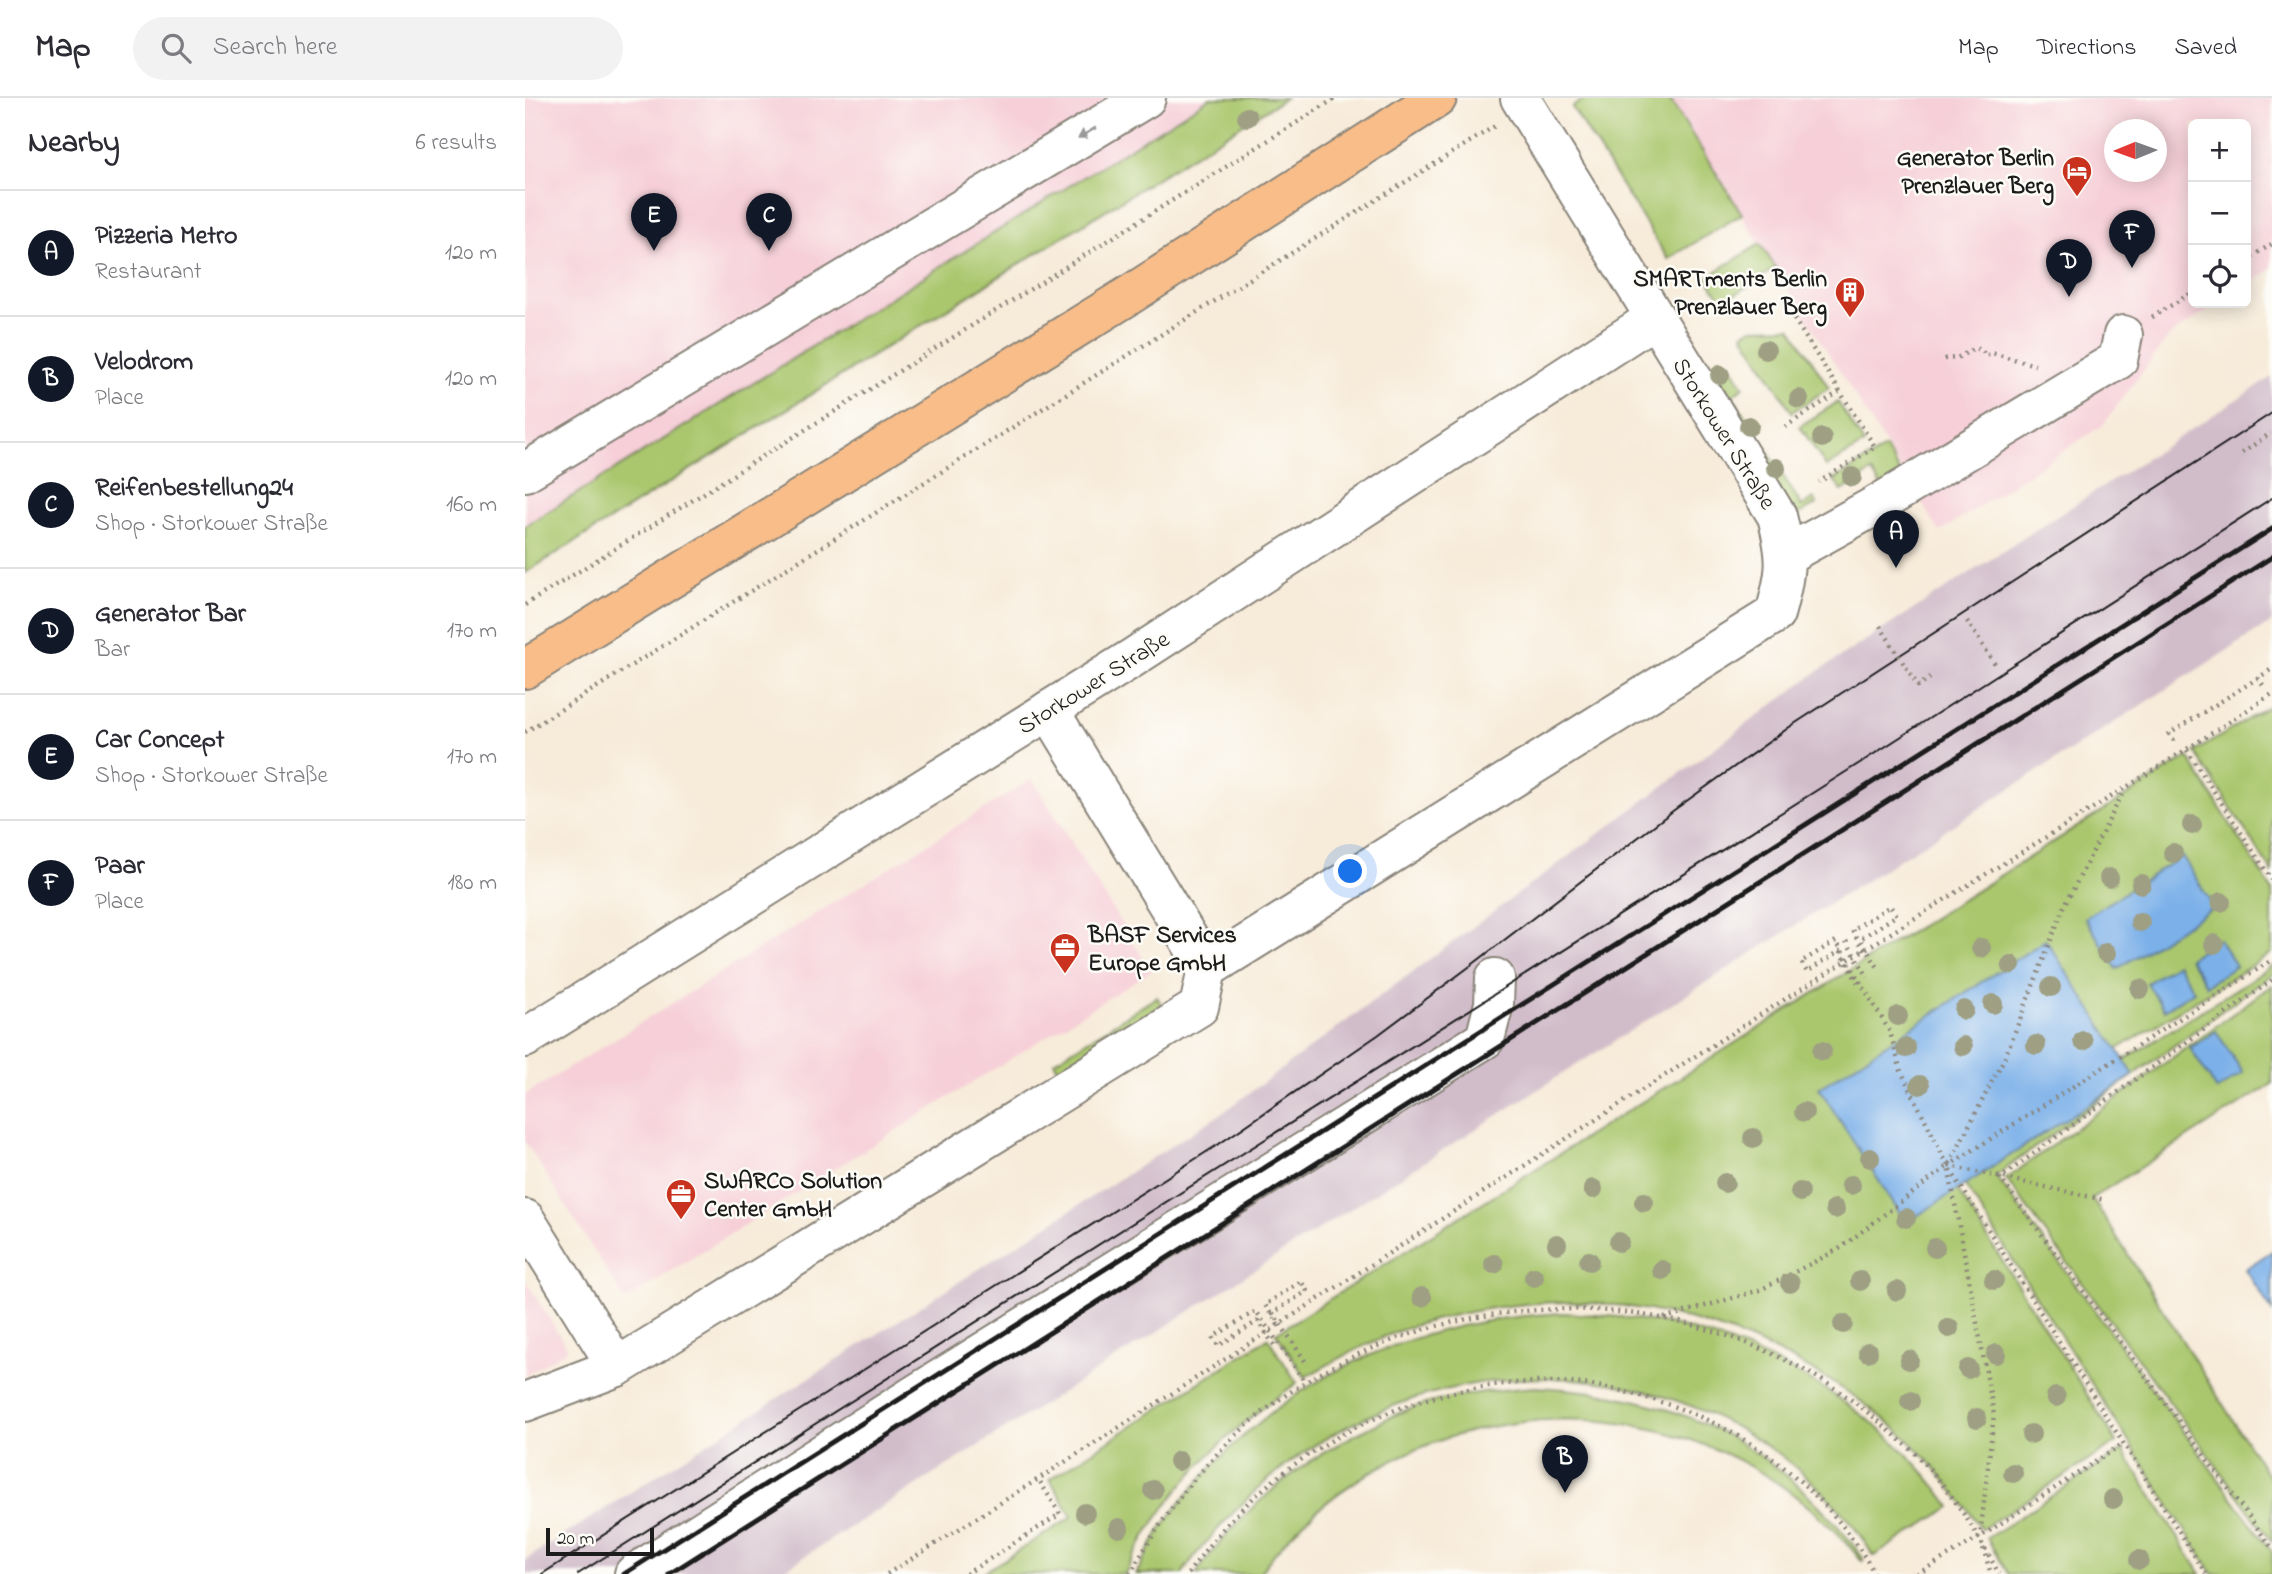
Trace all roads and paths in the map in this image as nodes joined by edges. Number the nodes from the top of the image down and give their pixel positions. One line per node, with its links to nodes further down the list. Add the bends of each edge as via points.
1 (1146, 98): 16 (street, one-way to 16)
2 (1336, 98): 19 (path)
3 (1437, 98): 23 (main road, via 1128,296)
4 (1523, 102): 7 (street, Storkower Straße); 30 (path)
5 (2272, 244): 6 (path)
6 (2251, 257)
7 (1655, 318): 18 (street, Storkower Straße, via 1777,516); 29 (street, Storkower Straße)
8 (1794, 319): 12 (path)
9 (2123, 335): 18 (street, via 2118,360 1873,507)
10 (1992, 353): 11 (path, via 1986,356 1975,348)
11 (1944, 359)
12 (1839, 392): 13 (path); 17 (path, via 1875,447)
13 (1785, 426)
14 (2271, 433): 15 (path)
15 (2242, 453)
16 (525, 472)
17 (1819, 482)
18 (1786, 552): 38 (street, Storkower Straße, via 1785,579 1775,614)
19 (525, 605)
20 (1966, 621): 22 (path)
21 (1880, 626): 25 (path, bridge, via 1918,685)
22 (1996, 666)
23 (525, 668)
24 (2272, 669): 26 (path)
25 (1930, 678)
26 (2258, 678): 27 (path); 31 (path, via 2169,734)
27 (2263, 685)
28 (2272, 694): 32 (path)
29 (1049, 710): 38 (street); 44 (street, Storkower Straße)
30 (525, 732)
31 (2173, 741)
32 (2187, 750): 33 (path); 34 (path)
33 (2124, 790): 35 (path); 45 (path, via 2064,907 2005,1057)
34 (2272, 880)
35 (1864, 950): 36 (path); 39 (path, via 1852,930 1890,905 1897,915 1860,939)
36 (1846, 958): 40 (path, via 1846,941); 43 (path, via 1836,941 1801,962 1807,972 1840,951); 45 (path, via 1890,1032 1901,1071); 52 (path)
37 (2272, 960): 45 (path)
38 (1207, 969): 56 (street, via 1199,1007)
39 (1879, 970)
40 (1868, 977)
41 (1495, 978): 63 (street, via 1485,1039)
42 (2272, 980): 46 (path)
43 (1858, 983)
44 (525, 1038)
45 (1948, 1166): 46 (path); 50 (path, via 1839,1249 1760,1290); 59 (path); 61 (path, via 1994,1415)
46 (2000, 1178): 47 (path); 62 (path)
47 (2105, 1200)
48 (525, 1219): 56 (street)
49 (1276, 1316): 51 (path, via 1263,1313); 52 (path, via 1273,1313 1307,1291 1301,1281 1265,1305); 55 (path)
50 (1662, 1318): 57 (path, via 1587,1308 1467,1317 1390,1340); 61 (path, via 1777,1356 1853,1400 1927,1466)
51 (1264, 1323): 53 (path); 54 (path, via 1256,1311 1213,1337 1219,1346 1258,1321)
52 (1278, 1325): 53 (path)
53 (1269, 1331): 57 (path); 60 (path)
54 (1274, 1345)
55 (1305, 1361)
56 (617, 1367): 58 (street)
57 (1305, 1382): 66 (path, via 1202,1469 1154,1531)
58 (525, 1402)
59 (2124, 1443): 61 (path); 72 (path)
60 (1039, 1480): 64 (path); 65 (path, via 1060,1514)
61 (1980, 1537): 69 (path); 70 (path); 71 (path)
62 (2272, 1548)
63 (634, 1574)
64 (887, 1574)
65 (966, 1574)
66 (1130, 1574)
67 (1188, 1574): 68 (path, via 1247,1503 1296,1462 1340,1435 1368,1420 1449,1392 1526,1382 1612,1389 1657,1400 1730,1430 1781,1462 1825,1504)
68 (1875, 1574)
69 (1917, 1574)
70 (1991, 1574)
71 (1999, 1574)
72 (2206, 1574)

